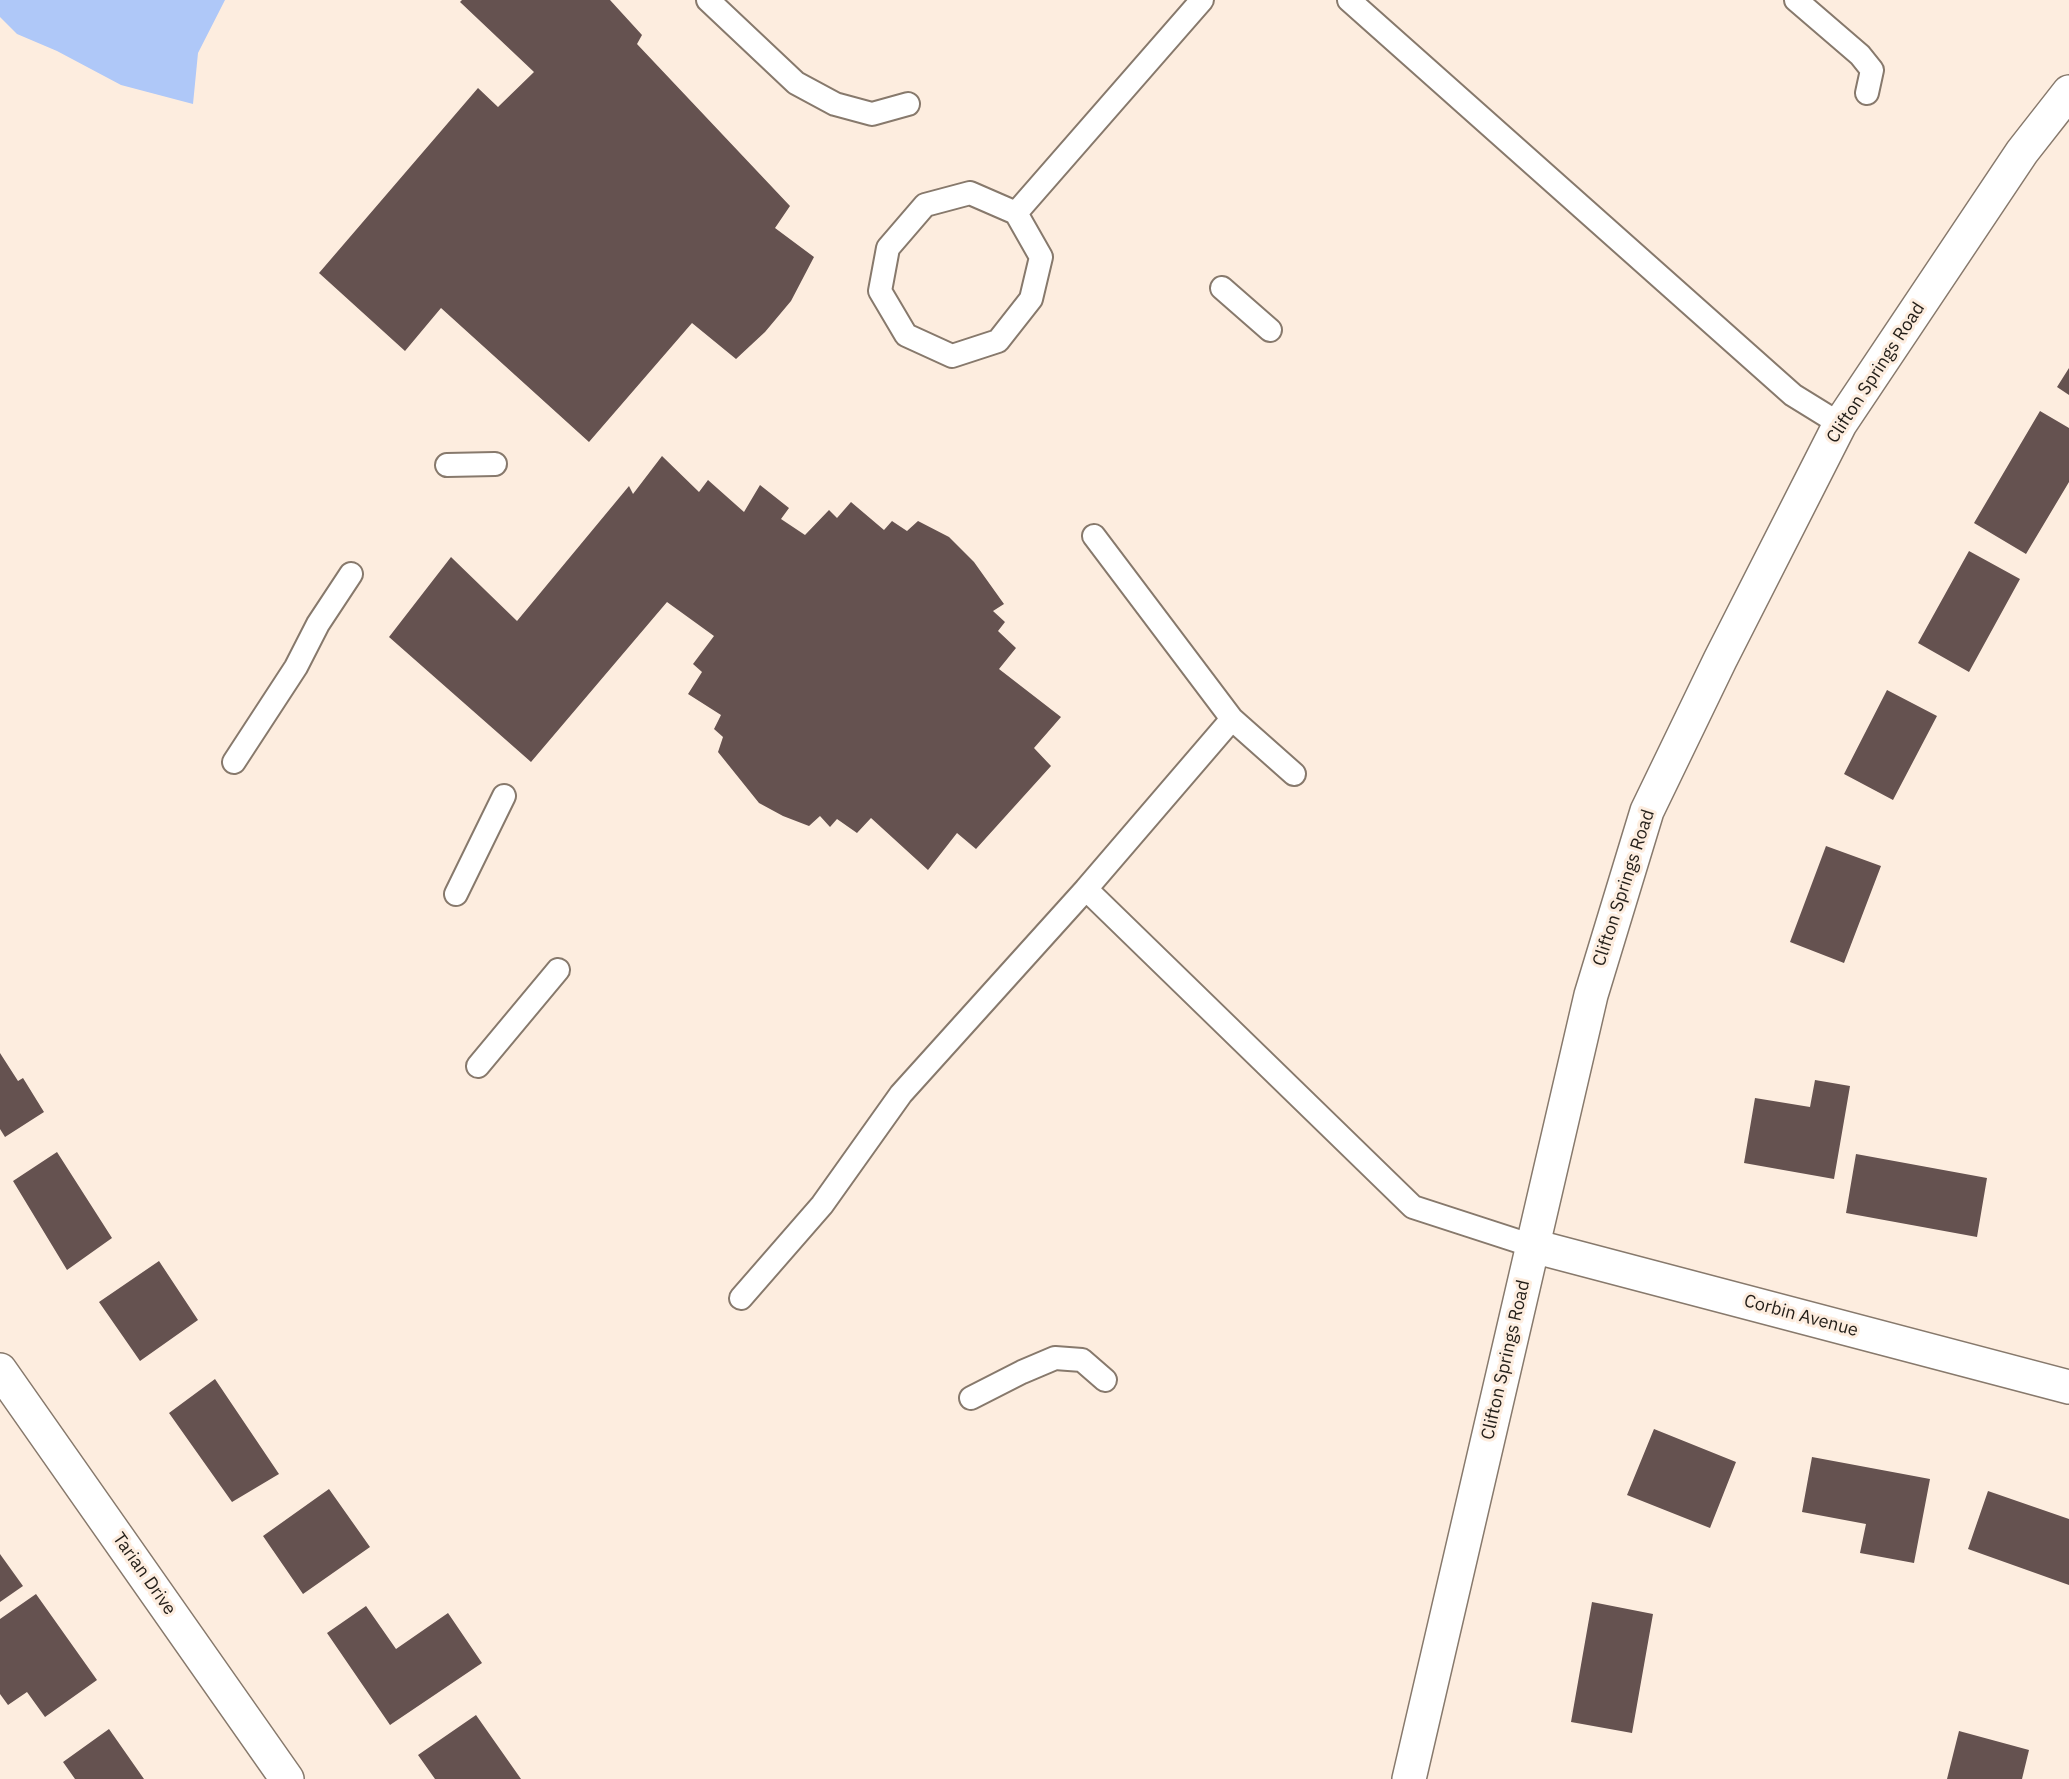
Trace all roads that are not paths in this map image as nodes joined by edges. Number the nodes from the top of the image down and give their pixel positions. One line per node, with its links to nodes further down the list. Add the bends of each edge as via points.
1 (708, 0): 7 (lane, via 796,83 835,104 872,114)
2 (1202, 0): 8 (lane)
3 (1349, 0): 11 (lane, via 1793,395)
4 (1796, 0): 6 (lane, via 1872,70)
5 (2069, 92): 11 (street, Clifton Springs Road, via 2022,152)
6 (1867, 93)
7 (908, 104)
8 (1016, 213): 8 (lane, via 970,193 925,205 888,248 880,291 906,335 952,356 998,341 1031,299 1041,258)
9 (1222, 288): 10 (lane)
10 (1270, 330)
11 (1840, 424): 24 (street, Clifton Springs Road, via 1647,811 1591,994)
12 (495, 464): 13 (lane)
13 (447, 465)
14 (1094, 536): 16 (lane)
15 (351, 574): 17 (lane)
16 (1232, 720): 18 (lane); 20 (lane)
17 (234, 762)
18 (1294, 774)
19 (504, 796): 21 (lane)
20 (1086, 889): 24 (lane, via 1413,1207); 25 (lane, via 902,1094 822,1205)
21 (456, 894)
22 (558, 970): 23 (lane)
23 (478, 1066)
24 (1533, 1246): 28 (street, Corbin Avenue); 31 (street, Clifton Springs Road)
25 (741, 1298)
26 (0, 1370): 30 (street, Tarian Drive)
27 (1105, 1380): 29 (lane, via 1082,1360 1055,1358)
28 (2069, 1387)
29 (971, 1398)
30 (286, 1779)
31 (1409, 1779)

